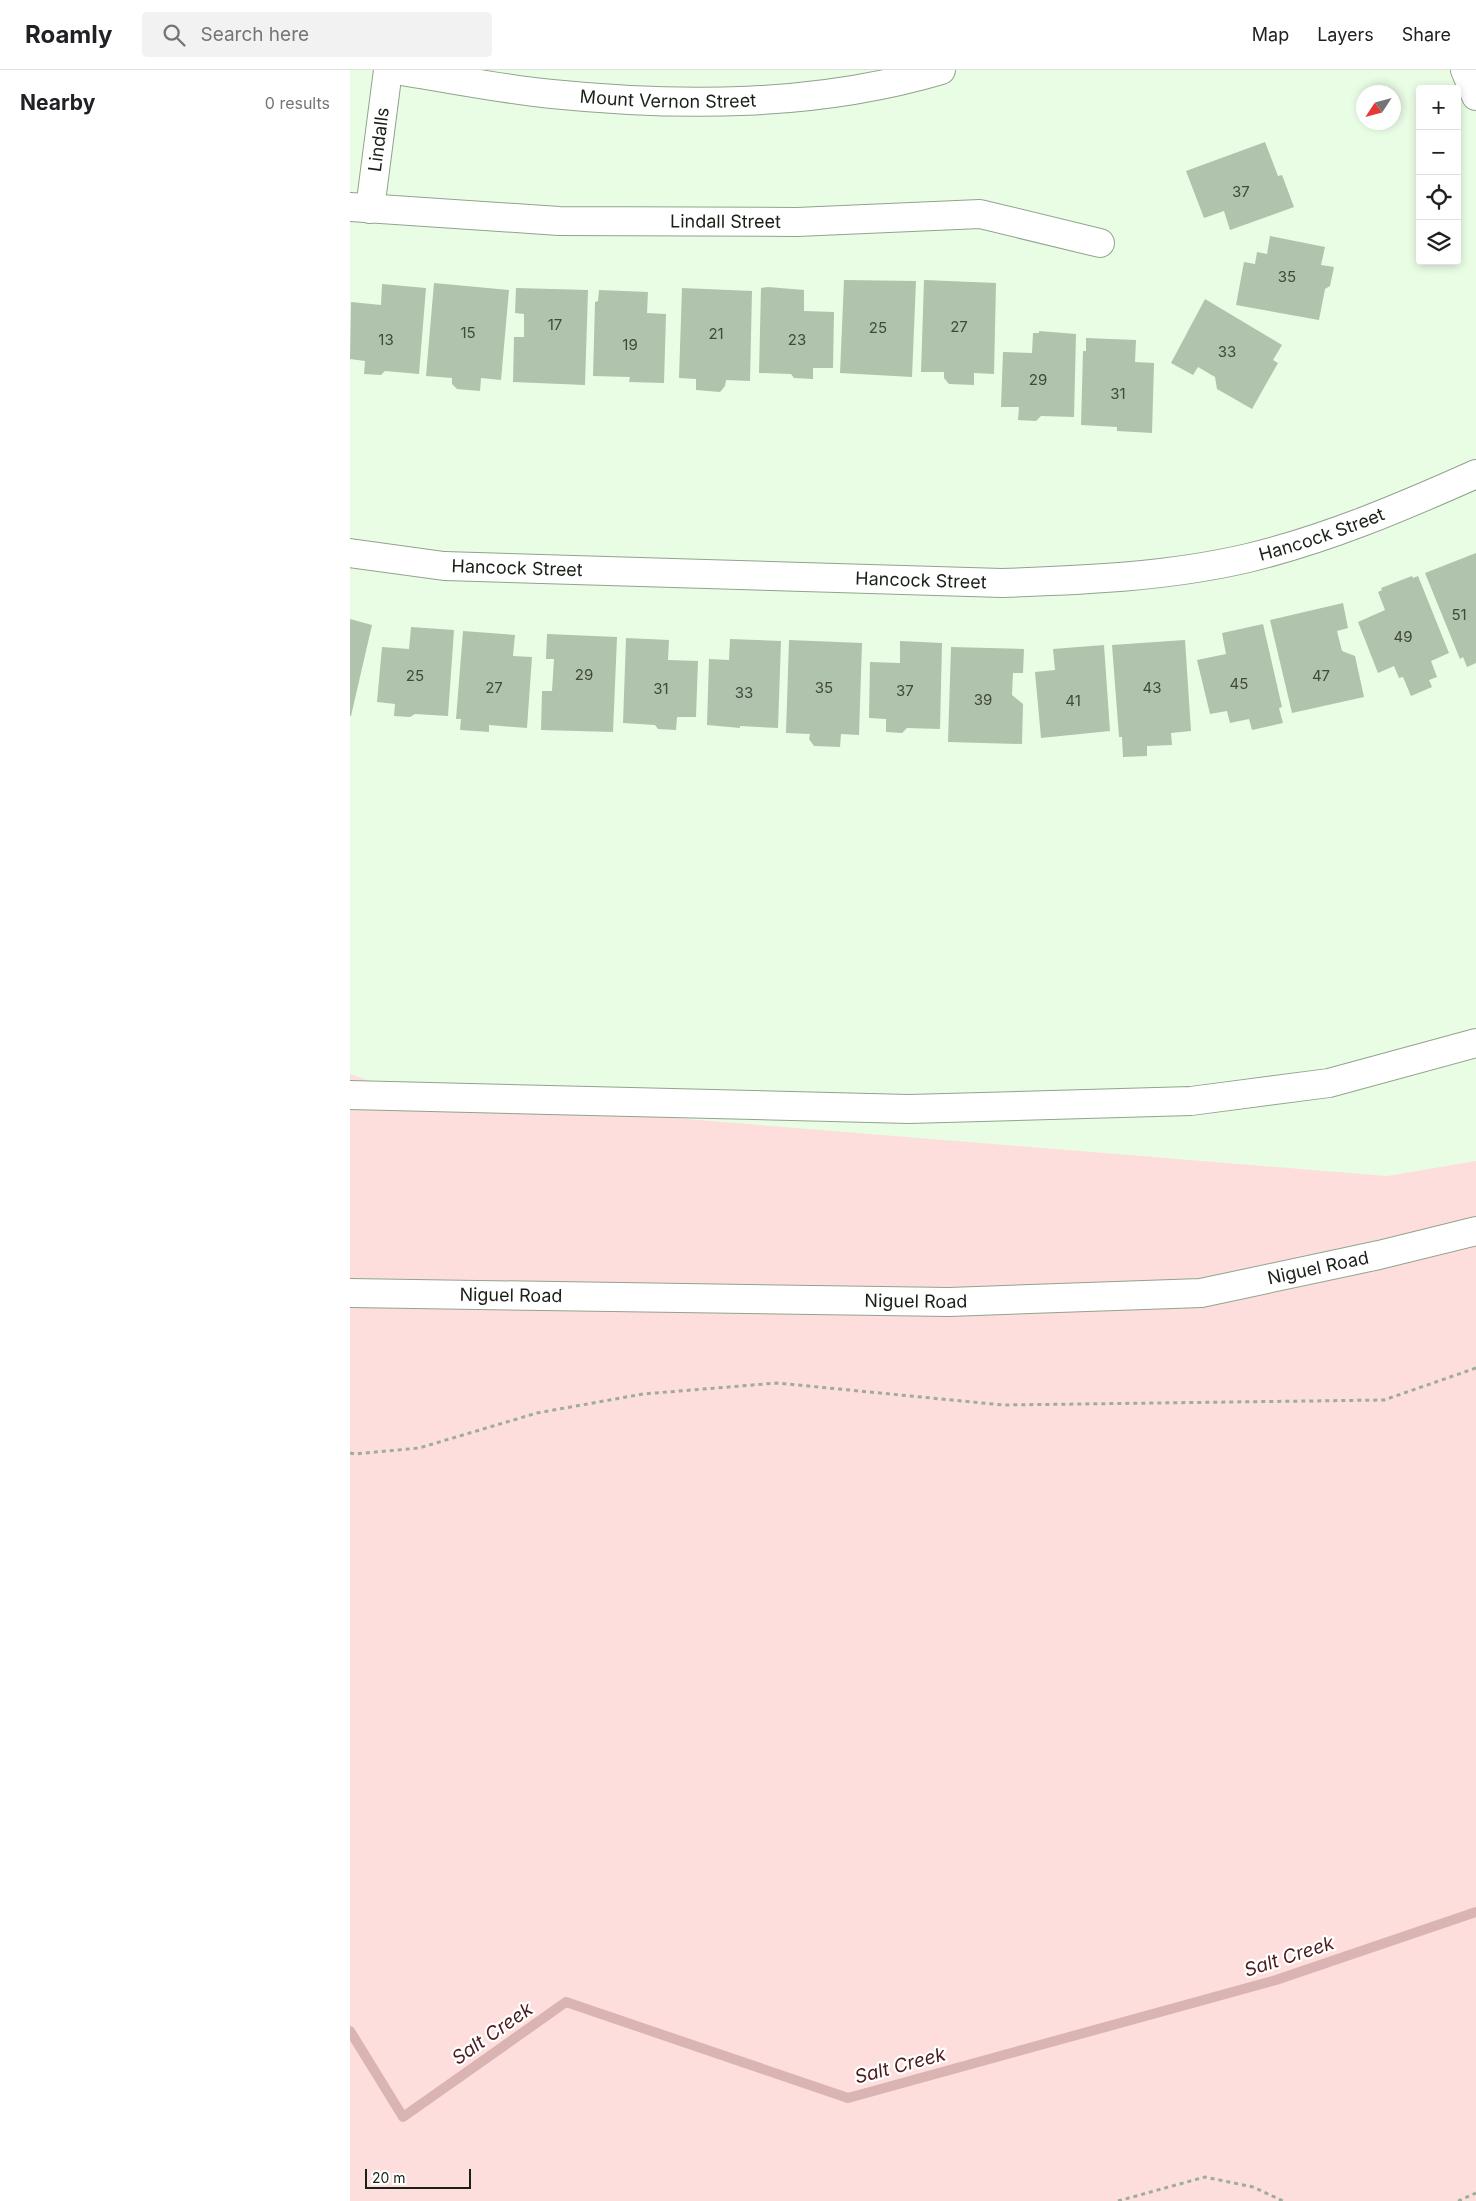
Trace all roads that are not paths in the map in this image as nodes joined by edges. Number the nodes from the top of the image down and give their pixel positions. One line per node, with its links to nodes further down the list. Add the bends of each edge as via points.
1 (388, 70): 6 (street, Lindalls)
2 (395, 70): 3 (street, Mount Vernon Street, via 551,94 662,102 776,99 886,84)
3 (940, 70)
4 (1465, 70): 5 (street)
5 (1476, 96)
6 (360, 208): 7 (street, Lindall Street, via 559,221 797,222 980,214)
7 (1100, 242)
8 (1476, 474): 9 (street, Hancock Street, via 1352,526 1291,546 1193,568 1094,580 1002,583 454,566)
9 (350, 553)
10 (1476, 1043): 11 (street, via 1328,1083 1191,1101 909,1108)
11 (350, 1095)
12 (1476, 1231): 13 (street, Niguel Road, via 1200,1293 949,1302)
13 (350, 1293)

